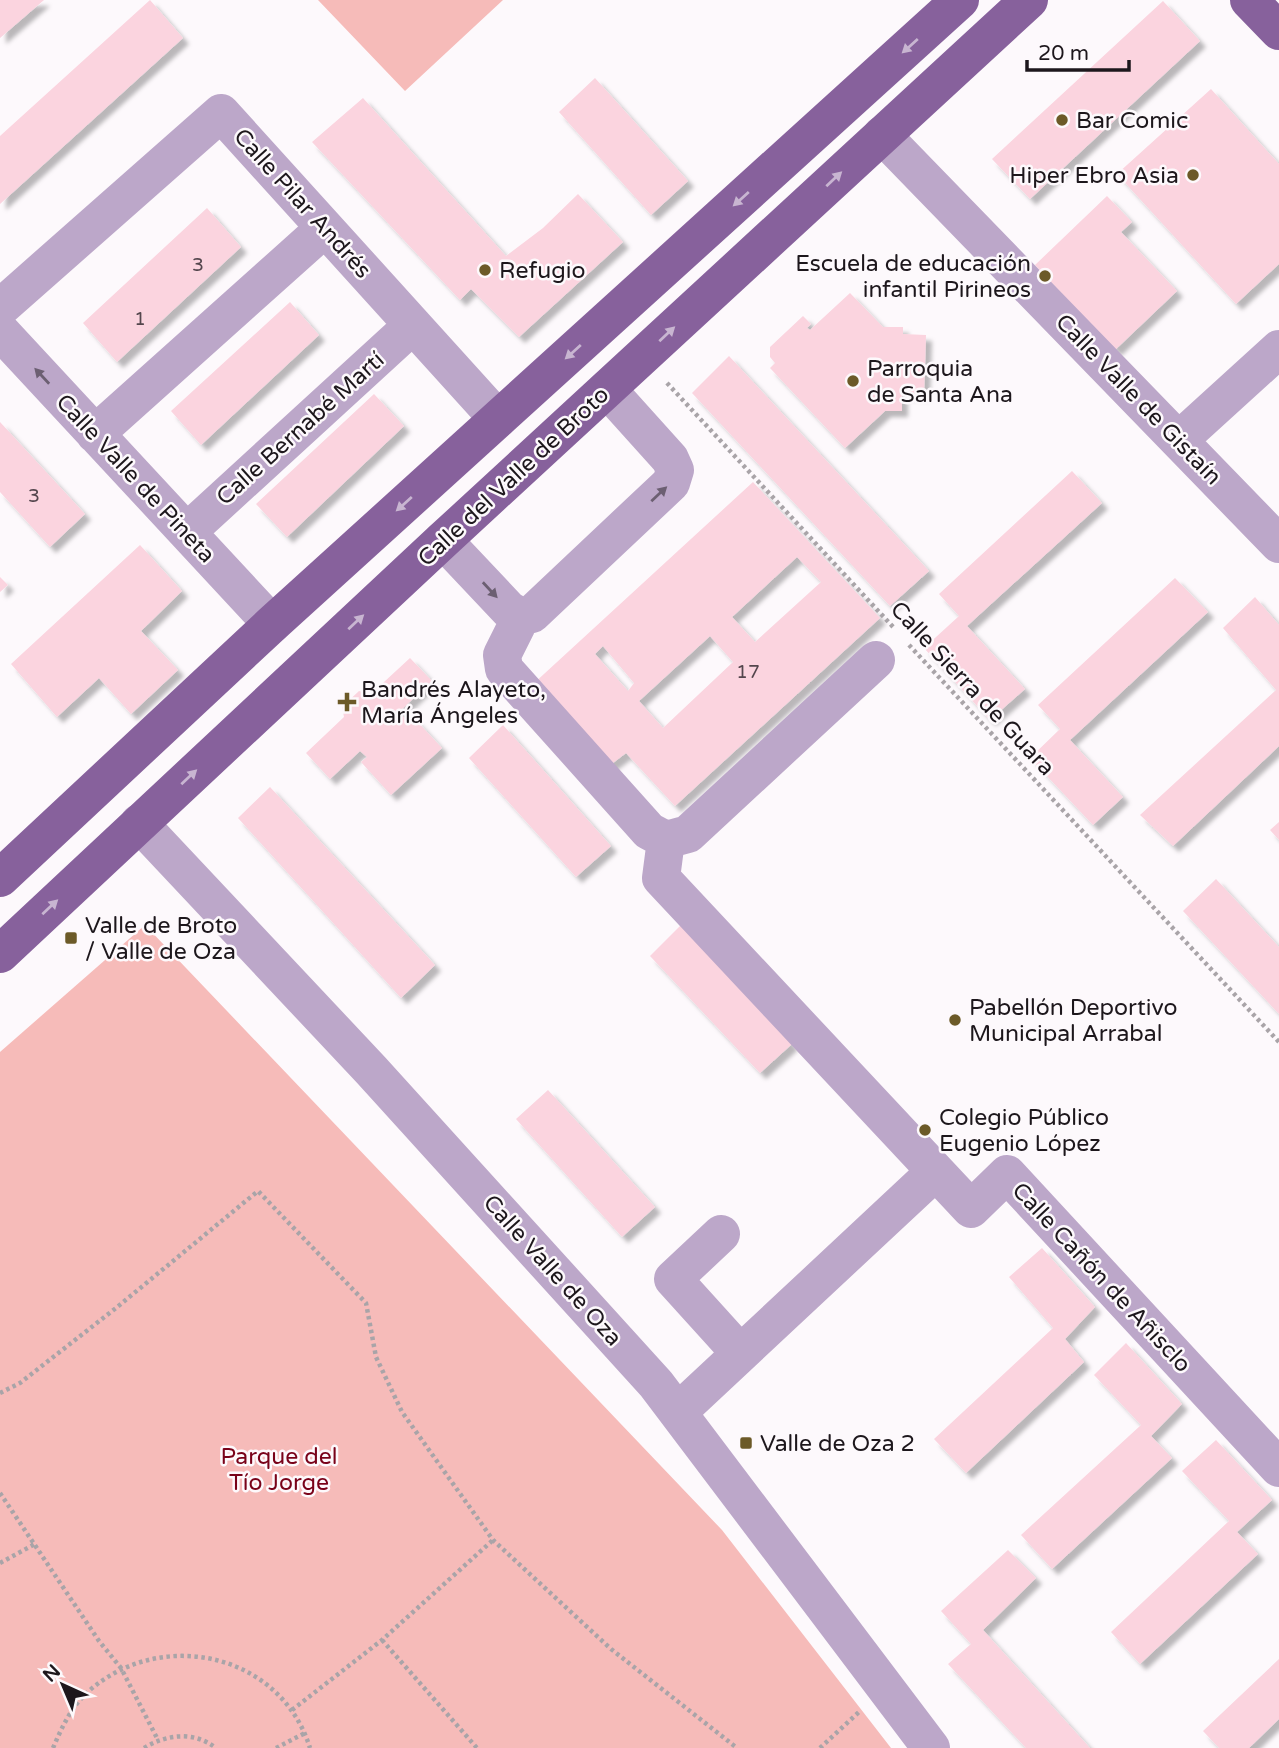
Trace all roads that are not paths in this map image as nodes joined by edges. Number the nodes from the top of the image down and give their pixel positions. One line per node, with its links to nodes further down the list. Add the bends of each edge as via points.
1 (960, 0): 12 (main road, one-way to 12)
2 (1028, 0): 5 (main road, Calle del Valle de Broto)
3 (1249, 0): 4 (main road)
4 (1279, 31)
5 (882, 135): 11 (main road, Calle del Valle de Broto, one-way to 5); 14 (street, Calle Valle de Gistaín)
6 (325, 228): 7 (street, Calle Pilar Andrés, via 221,113); 8 (street, Calle Pilar Andrés); 13 (street)
7 (0, 308)
8 (413, 325): 12 (street, Calle Pilar Andrés); 15 (street, Calle Bernabé Martí)
9 (0, 331): 13 (street, Calle Valle de Pineta, one-way to 9)
10 (1279, 349): 14 (street)
11 (607, 389): 16 (main road, Calle del Valle de Broto); 18 (street, one-way to 11, via 532,614 671,483 675,470 670,459)
12 (498, 419): 19 (main road, one-way to 19)
13 (95, 434): 15 (street, Calle Valle de Pineta)
14 (1179, 440): 17 (street, Calle Valle de Gistaín)
15 (187, 532): 19 (street, Calle Valle de Pineta)
16 (443, 540): 18 (street, one-way to 18); 21 (main road, Calle del Valle de Broto, one-way to 16)
17 (1279, 544)
18 (521, 617): 22 (street, via 502,655 504,669 649,831)
19 (272, 624): 23 (main road)
20 (892, 643): 22 (street, via 688,834)
21 (139, 823): 24 (main road, Calle del Valle de Broto, one-way to 21); 28 (street, Calle Valle de Oza, via 371,1070)
22 (666, 840): 25 (street, Calle Cañón de Añisclo, via 661,878)
23 (0, 878)
24 (0, 954)
25 (936, 1172): 27 (street); 29 (street, Calle Cañón de Añisclo, via 971,1209 1007,1174)
26 (721, 1234): 27 (street, via 673,1279)
27 (740, 1353): 28 (street)
28 (678, 1412): 30 (street, Calle Valle de Oza)
29 (1279, 1468)
30 (931, 1748)

